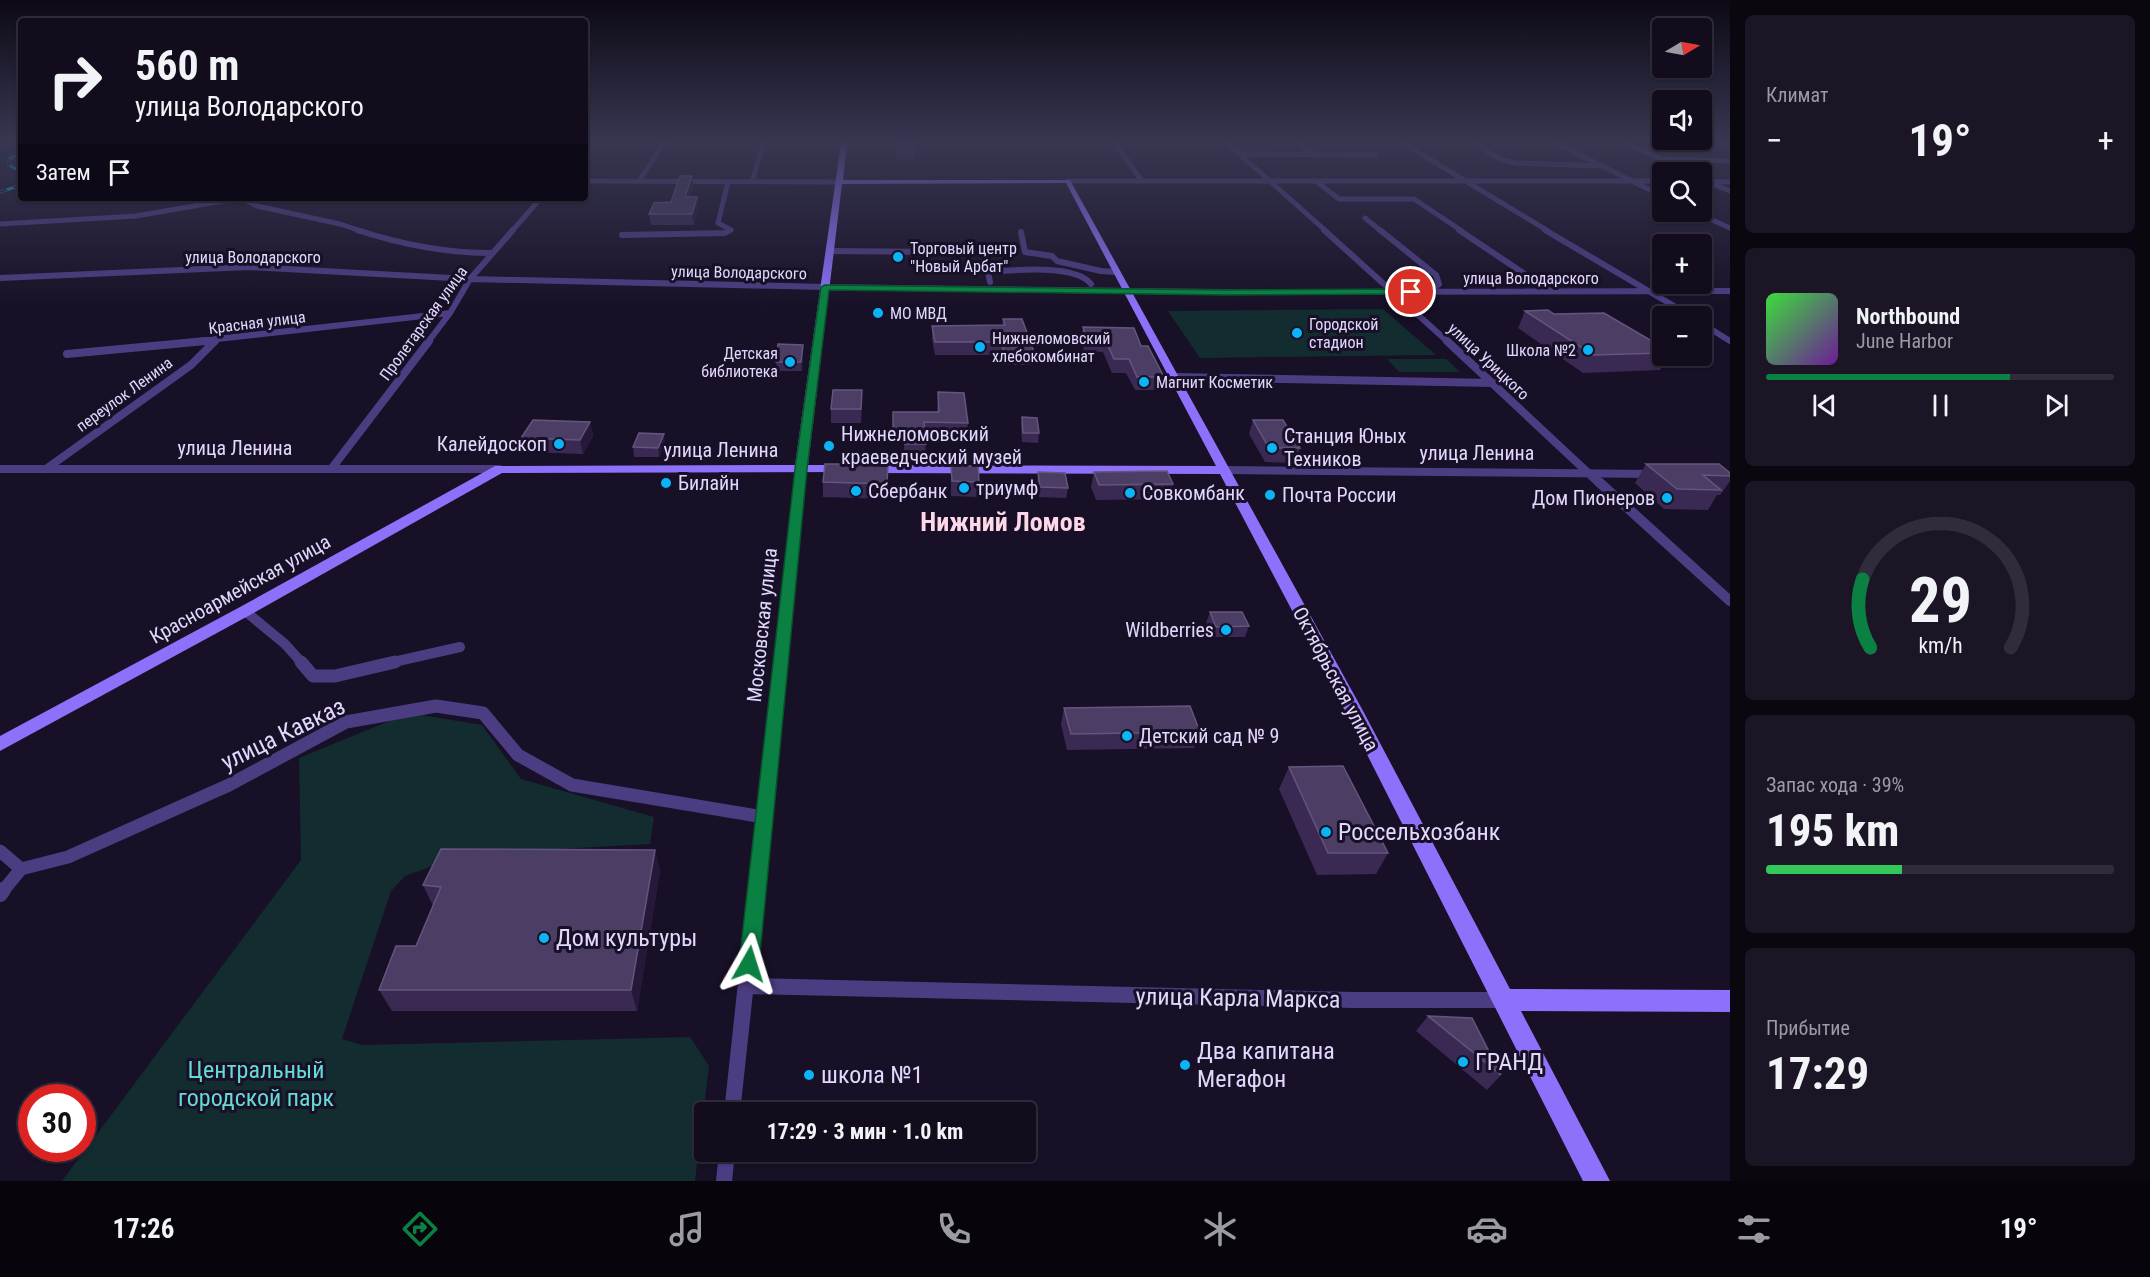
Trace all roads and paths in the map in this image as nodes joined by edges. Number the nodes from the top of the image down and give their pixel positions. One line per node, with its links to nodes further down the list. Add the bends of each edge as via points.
1 (724, 198): 15 (street, via 718,223 731,230 725,233)
2 (837, 198): 16 (main road, Московская улица)
3 (1077, 198): 19 (main road, Октябрьская улица)
4 (1290, 198): 29 (street, улица Урицкого)
5 (1338, 198): 26 (street, via 1414,199)
6 (1492, 198): 27 (street)
7 (237, 201): 12 (street, via 136,216)
8 (246, 201): 18 (street, via 340,224 393,242)
9 (538, 201): 18 (street, Пролетарская улица)
10 (1365, 218): 30 (street, via 1436,275 1439,284)
11 (1712, 220): 13 (street)
12 (0, 224)
13 (1730, 228)
14 (1021, 232): 19 (street, via 1025,252)
15 (622, 235)
16 (830, 251): 17 (street); 23 (main road, Московская улица)
17 (941, 252)
18 (491, 253): 21 (street, Пролетарская улица)
19 (1117, 272): 25 (main road, Октябрьская улица)
20 (0, 278): 21 (street, улица Володарского, via 248,267)
21 (470, 279): 23 (street, улица Володарского); 32 (street, Пролетарская улица)
22 (990, 282): 23 (street); 24 (street); 24 (street, via 988,272 998,271 1079,274)
23 (826, 284): 25 (street, улица Володарского); 43 (main road, Московская улица)
24 (1091, 284): 25 (street)
25 (1126, 288): 29 (street, улица Володарского); 37 (main road, Октябрьская улица)
26 (1550, 291): 27 (street, улица Володарского); 30 (street, улица Володарского)
27 (1648, 291): 28 (street, улица Володарского); 31 (street)
28 (1730, 291)
29 (1394, 292): 30 (street, улица Володарского); 38 (street, улица Урицкого)
30 (1427, 292)
31 (1674, 306)
32 (450, 313): 34 (street, Красная улица); 39 (street, Пролетарская улица)
33 (1712, 330): 35 (street)
34 (216, 340): 36 (street, Красная улица); 41 (street, переулок Ленина, via 191,365)
35 (1730, 341)
36 (68, 354)
37 (1174, 377): 38 (street); 44 (main road, Октябрьская улица)
38 (1493, 383): 45 (street, улица Урицкого)
39 (332, 468): 41 (street, улица Ленина); 42 (street, улица Ленина)
40 (0, 469): 41 (street, улица Ленина)
41 (46, 469)
42 (499, 469): 43 (main road, улица Ленина); 48 (main road, Красноармейская улица)
43 (801, 469): 44 (main road, улица Ленина); 51 (street, Московская улица)
44 (1224, 470): 45 (street, улица Ленина); 56 (main road, Октябрьская улица)
45 (1591, 473): 46 (street, улица Ленина); 47 (street, улица Урицкого)
46 (1660, 474)
47 (1730, 601)
48 (245, 611): 49 (street, via 285,644 313,676 335,676); 50 (main road, Красноармейская улица)
49 (460, 647)
50 (0, 744)
51 (764, 817): 53 (street, улица Кавказ, via 572,785 518,755 483,713 436,706 346,723 229,785 68,857); 55 (street, Московская улица)
52 (0, 851): 53 (street)
53 (21, 869): 54 (street)
54 (0, 894)
55 (747, 986): 56 (street, улица Карла Маркса); 58 (street, Московская улица)
56 (1503, 1000): 57 (main road, улица Карла Маркса); 61 (main road, Октябрьская улица)
57 (1730, 1001)
58 (733, 1102)
59 (726, 1162): 60 (street)
60 (724, 1181)
61 (1597, 1181)

